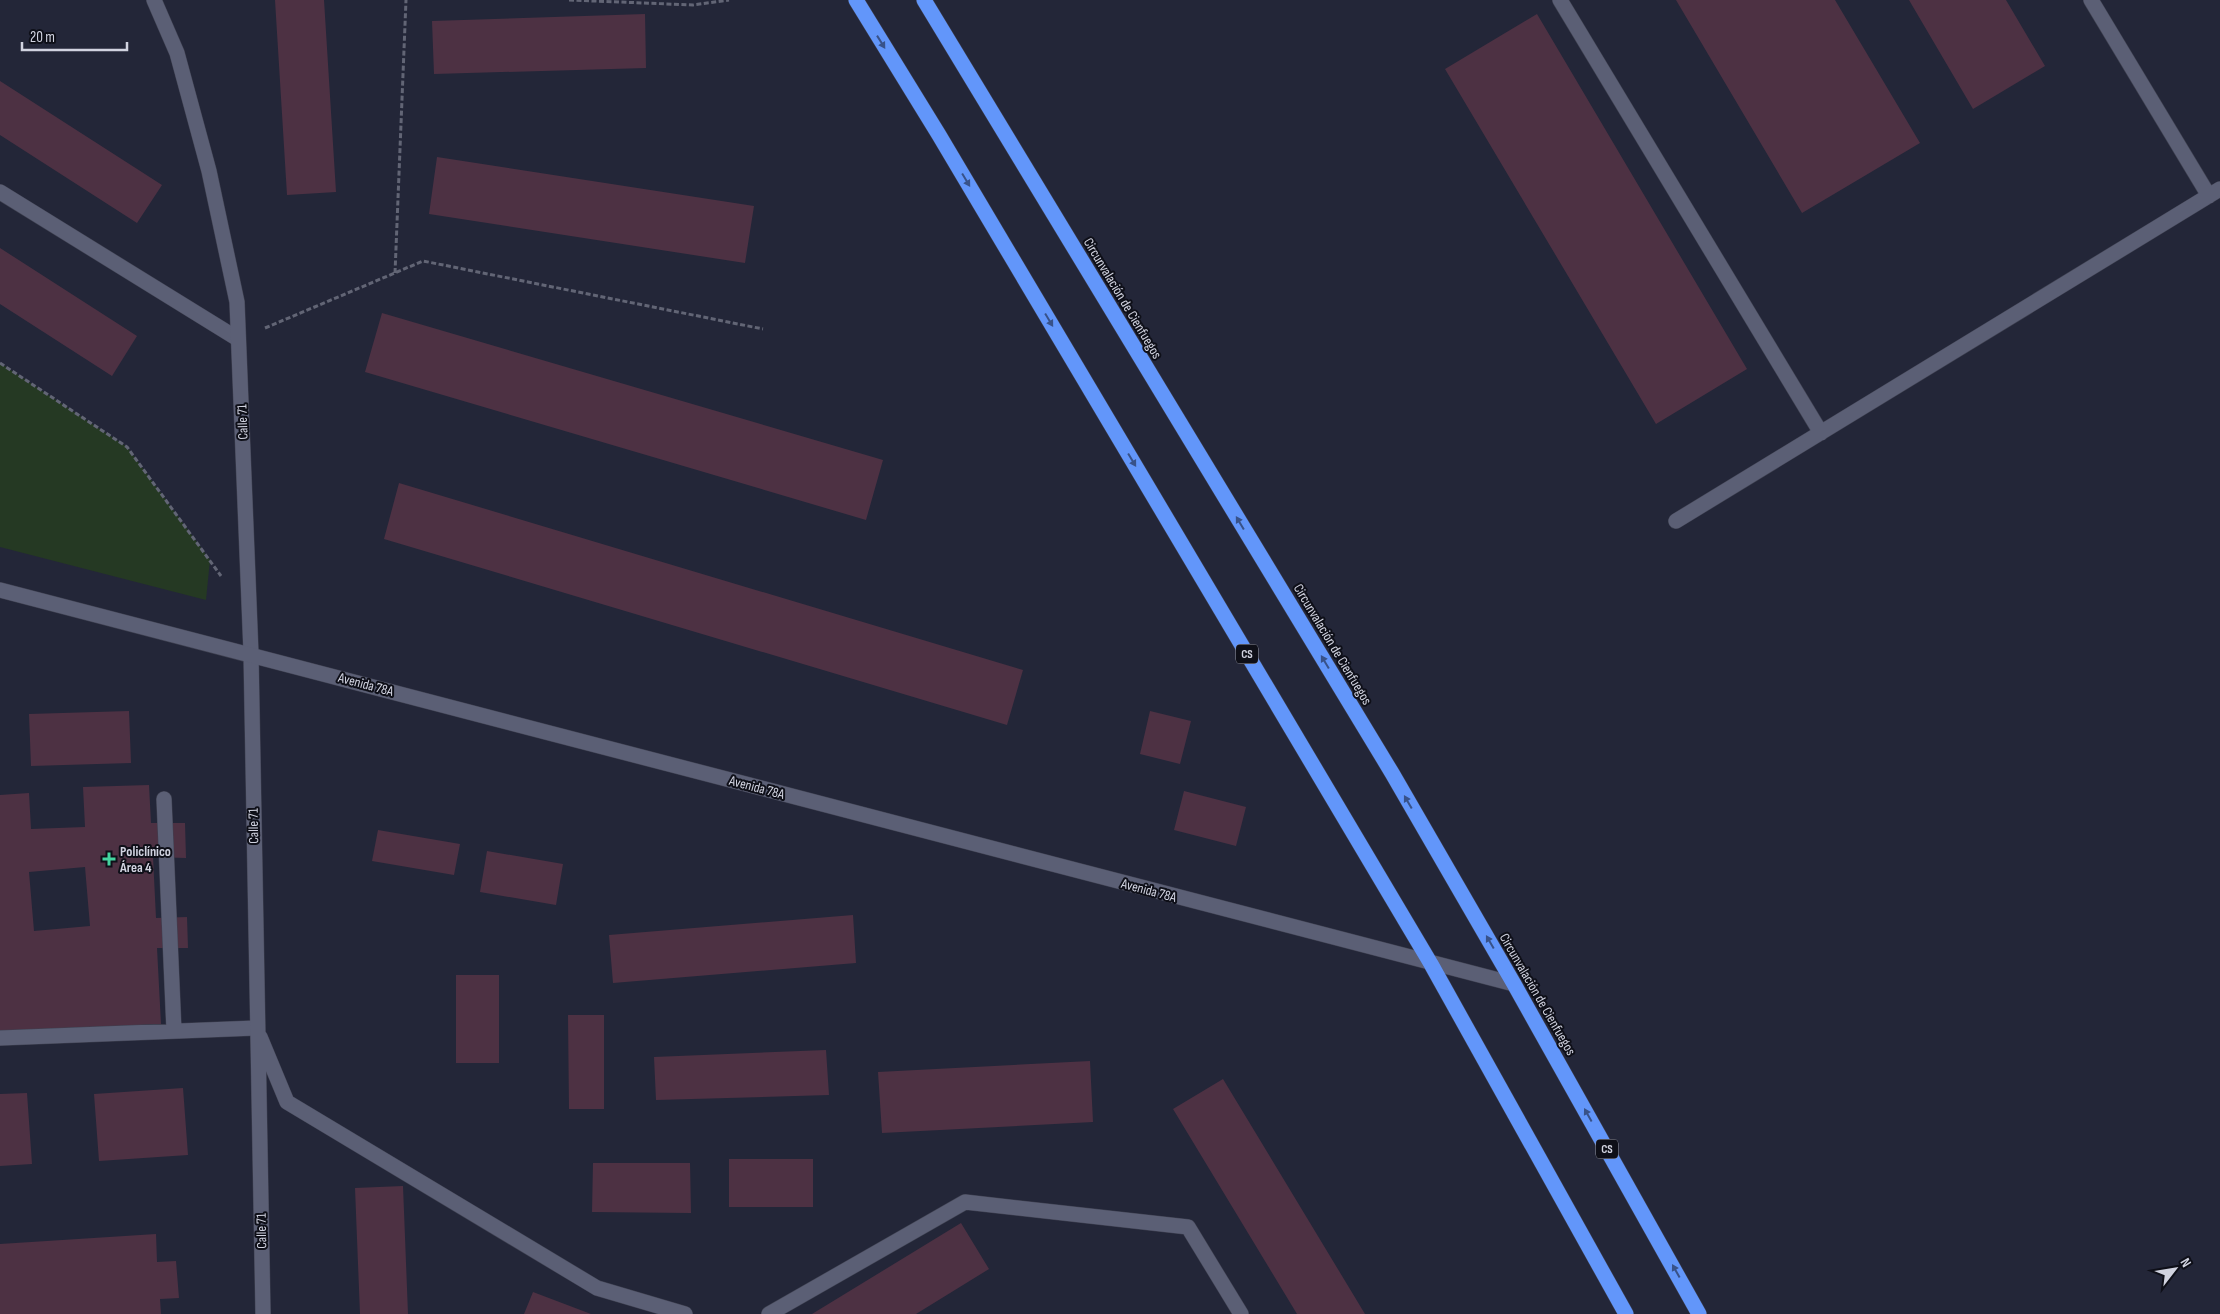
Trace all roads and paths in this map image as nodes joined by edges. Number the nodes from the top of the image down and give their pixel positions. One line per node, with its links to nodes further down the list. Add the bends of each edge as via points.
1 (154, 0): 13 (street, Calle 71, via 177,53 209,171 237,302)
2 (406, 0): 11 (path)
3 (569, 0): 4 (path, via 693,5)
4 (729, 0)
5 (856, 0): 21 (highway, CS, one-way to 21)
6 (924, 0): 22 (highway, Circunvalación de Cienfuegos / CS, one-way to 6, via 1392,773)
7 (1560, 0): 15 (street)
8 (2091, 0): 10 (street)
9 (0, 192): 13 (street)
10 (2214, 192): 15 (street)
11 (395, 273): 12 (path, via 423,260); 13 (path)
12 (763, 330)
13 (238, 339): 18 (street, Calle 71)
14 (0, 363): 18 (path, via 127,447)
15 (1821, 433): 16 (street)
16 (1676, 521)
17 (0, 590): 19 (street, Avenida 78A)
18 (249, 612): 19 (street, Calle 71)
19 (250, 653): 21 (street, Avenida 78A); 23 (street, Calle 71)
20 (164, 800): 24 (street)
21 (1431, 964): 22 (street, Avenida 78A); 30 (highway, CS)
22 (1514, 984): 31 (highway, Circunvalación de Cienfuegos / CS, one-way to 22)
23 (256, 1028): 24 (street); 26 (street, Calle 71); 27 (street, via 287,1102 596,1288)
24 (174, 1031): 25 (street)
25 (0, 1038)
26 (263, 1314)
27 (685, 1314)
28 (769, 1314): 29 (street, via 965,1202 1188,1227)
29 (1241, 1314)
30 (1626, 1314)
31 (1700, 1314)

